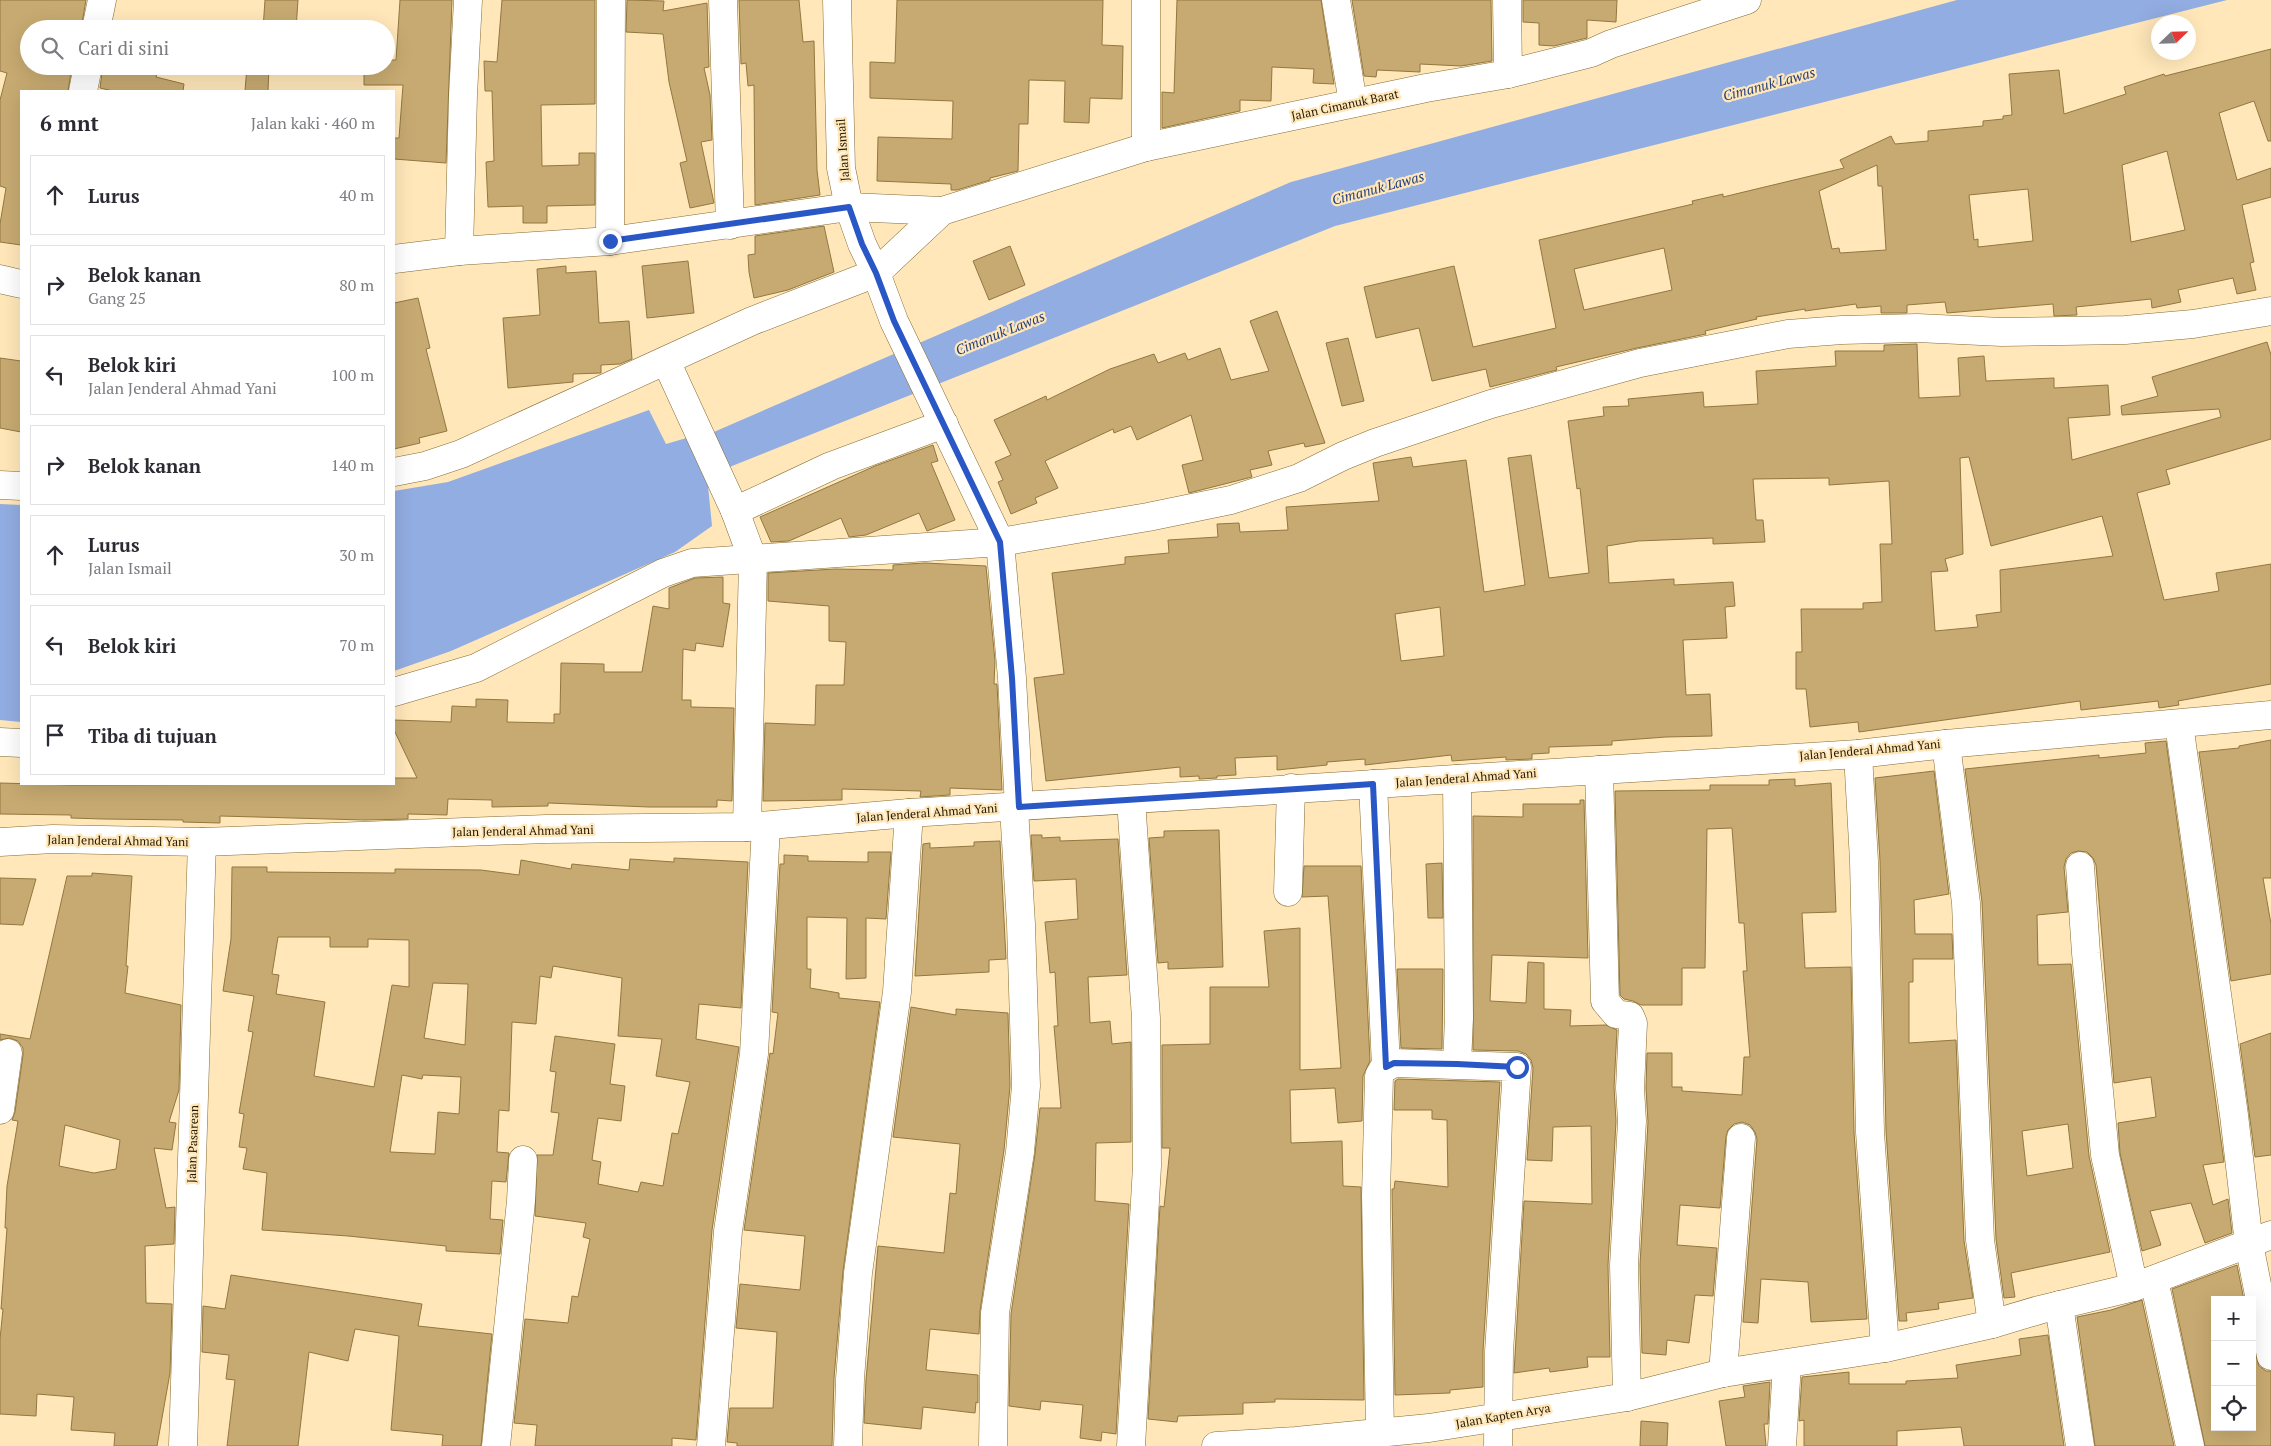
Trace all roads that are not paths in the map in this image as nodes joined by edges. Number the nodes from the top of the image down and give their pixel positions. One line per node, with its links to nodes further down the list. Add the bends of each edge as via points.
1 (102, 0): 10 (street)
2 (468, 0): 20 (street, via 462,95)
3 (610, 0): 19 (street)
4 (723, 0): 18 (street)
5 (837, 0): 16 (street, Jalan Ismail, via 841,168)
6 (1146, 0): 15 (street)
7 (1336, 0): 14 (street)
8 (1507, 0): 11 (street)
9 (1747, 0): 11 (street, Jalan Cimanuk Barat, via 1591,53)
10 (98, 20)
11 (1508, 74): 14 (street, Jalan Cimanuk Barat)
12 (86, 75): 13 (street)
13 (83, 90)
14 (1353, 103): 15 (street, Jalan Cimanuk Barat)
15 (1146, 147): 17 (street, Jalan Cimanuk Barat)
16 (849, 207): 17 (street); 18 (street); 22 (street, Jalan Ismail)
17 (942, 211): 22 (street)
18 (730, 225): 19 (street)
19 (610, 241): 20 (street)
20 (459, 251): 21 (street)
21 (395, 259)
22 (876, 273): 26 (street, via 752,321); 27 (street, Jalan Ismail, via 894,321)
23 (0, 279): 24 (street)
24 (20, 284)
25 (2271, 311): 32 (street, via 2193,324 2125,330 2002,332 1917,328 1788,334 1640,363 1492,404 1375,443 1299,478 1232,500)
26 (666, 361): 28 (street, via 461,454); 31 (street)
27 (941, 417): 31 (street, via 831,466); 32 (street, Jalan Ismail)
28 (395, 472)
29 (0, 485): 30 (street)
30 (20, 486)
31 (729, 499): 33 (street)
32 (1000, 542): 33 (street); 46 (street, via 1012,678)
33 (753, 560): 34 (street, via 692,563 663,573 476,668); 48 (street)
34 (395, 692)
35 (2271, 715): 36 (street, Jalan Jenderal Ahmad Yani)
36 (2179, 724): 39 (street, Jalan Jenderal Ahmad Yani); 59 (street, via 2234,1115)
37 (0, 742): 38 (street)
38 (20, 743)
39 (1946, 744): 40 (street, Jalan Jenderal Ahmad Yani); 62 (street, via 1966,903 1980,1240)
40 (1858, 754): 41 (street, Jalan Jenderal Ahmad Yani); 63 (street, via 1864,861 1870,1132)
41 (1599, 770): 42 (street, Jalan Jenderal Ahmad Yani); 67 (street, via 1605,1000 1616,1014 1630,1016 1633,1023 1632,1121 1624,1265)
42 (1457, 779): 43 (street, Jalan Jenderal Ahmad Yani); 54 (street, via 1460,1018)
43 (1373, 784): 44 (street, Jalan Jenderal Ahmad Yani); 55 (street)
44 (1291, 788): 45 (street, Jalan Jenderal Ahmad Yani); 52 (street)
45 (1131, 800): 46 (street, Jalan Jenderal Ahmad Yani); 76 (street, via 1146,1018 1147,1166)
46 (1016, 807): 47 (street, Jalan Jenderal Ahmad Yani); 75 (street, via 1026,1086 1020,1152 995,1314)
47 (909, 813): 48 (street, Jalan Jenderal Ahmad Yani); 74 (street, via 897,992 858,1273)
48 (756, 826): 50 (street, Jalan Jenderal Ahmad Yani, via 546,829); 73 (street, via 754,1054 728,1231)
49 (0, 842): 50 (street, Jalan Jenderal Ahmad Yani)
50 (202, 842): 71 (street, Jalan Pasarean)
51 (2080, 866): 60 (street, via 2105,1155)
52 (1288, 892)
53 (8, 1052): 56 (street)
54 (1457, 1064): 55 (street, via 1394,1063); 68 (street, via 1517,1067)
55 (1386, 1067): 69 (street, via 1379,1076 1376,1196)
56 (0, 1110)
57 (1741, 1138): 66 (street)
58 (523, 1160): 72 (street)
59 (2260, 1240): 60 (street, Jalan Kapten Arya); 64 (street)
60 (2144, 1283): 61 (street, Jalan Kapten Arya); 81 (street)
61 (2059, 1305): 62 (street, Jalan Kapten Arya); 80 (street)
62 (1992, 1324): 63 (street, Jalan Kapten Arya)
63 (1885, 1348): 65 (street, Jalan Kapten Arya)
64 (2271, 1356)
65 (1787, 1364): 66 (street, Jalan Kapten Arya); 79 (street)
66 (1722, 1373): 67 (street, Jalan Kapten Arya)
67 (1627, 1397): 68 (street, Jalan Kapten Arya)
68 (1497, 1418): 69 (street, Jalan Kapten Arya); 78 (street)
69 (1393, 1437): 70 (street, Jalan Kapten Arya)
70 (1296, 1444): 77 (street, Jalan Kapten Arya)
71 (183, 1446)
72 (496, 1446)
73 (711, 1446)
74 (848, 1446)
75 (993, 1446)
76 (1131, 1446)
77 (1216, 1446)
78 (1498, 1446)
79 (1782, 1446)
80 (2080, 1446)
81 (2190, 1446)

